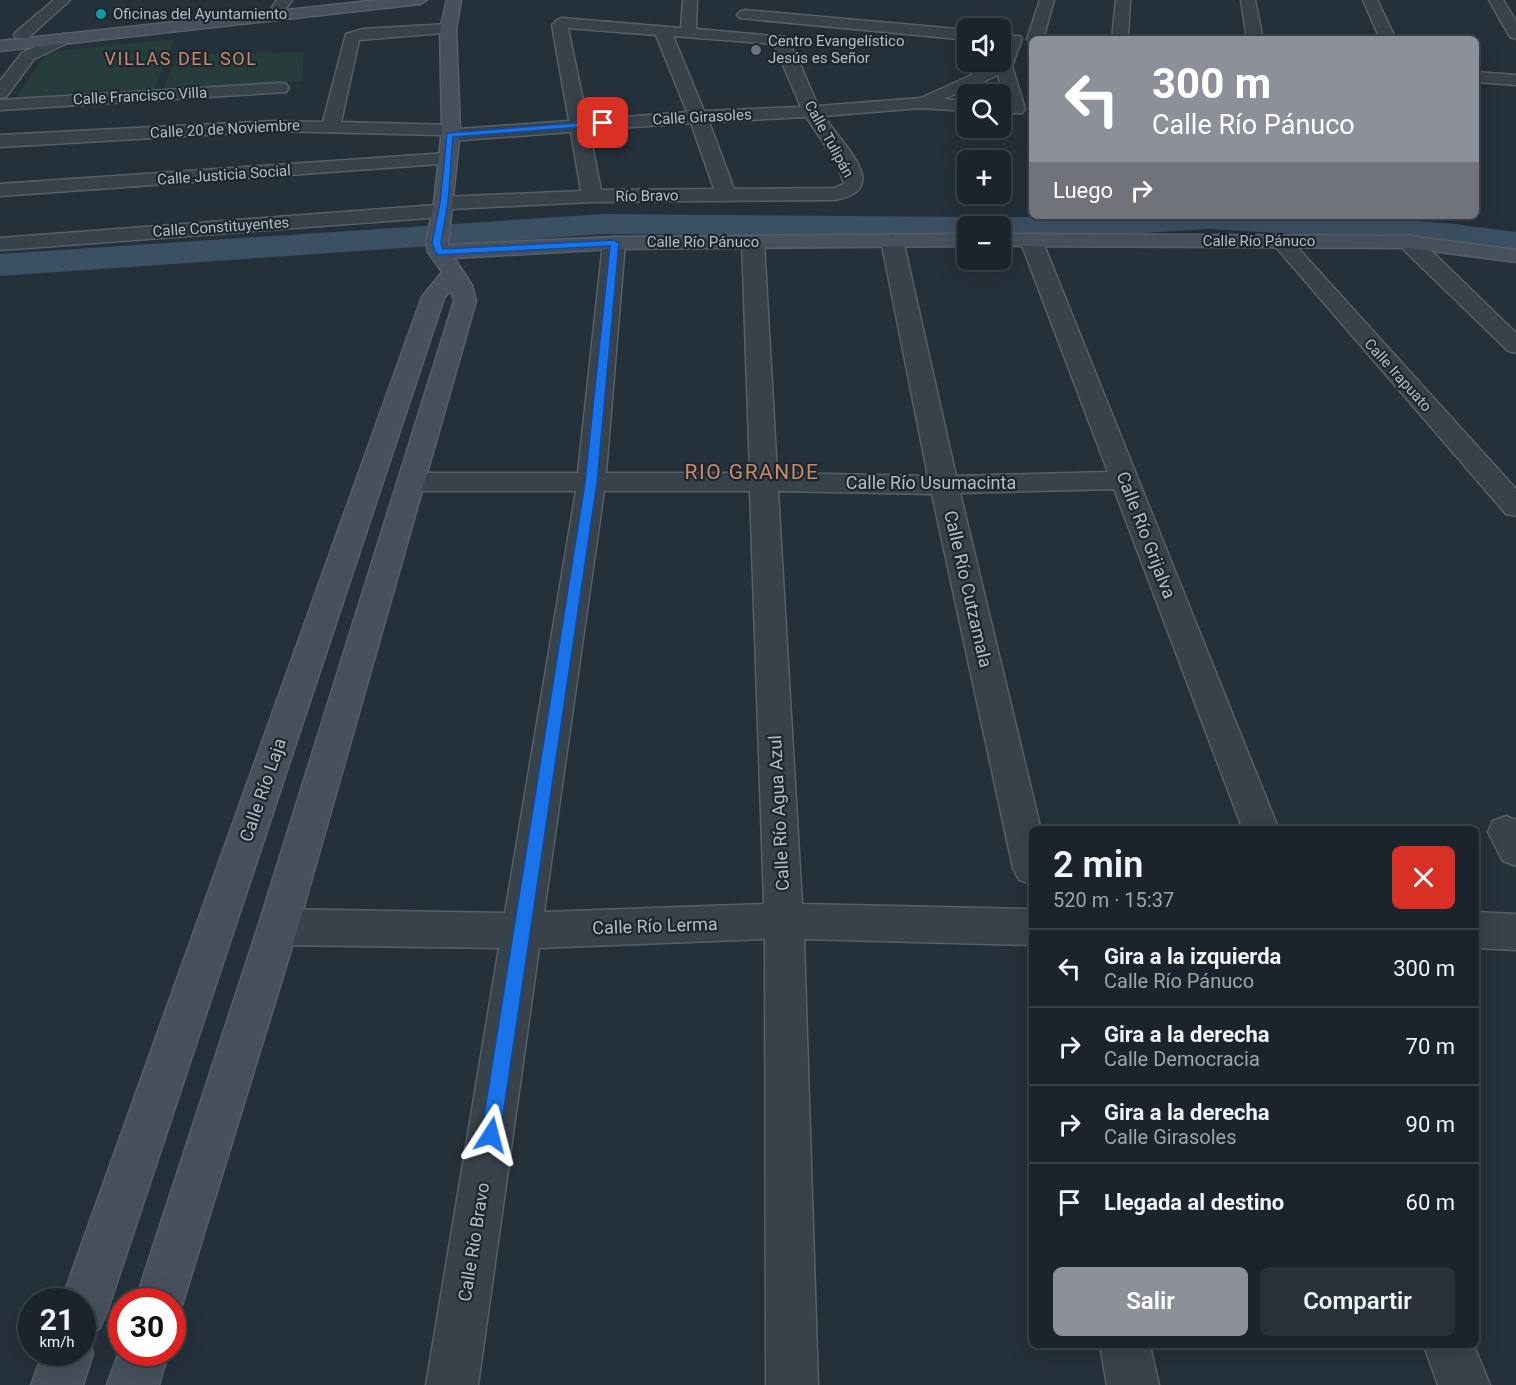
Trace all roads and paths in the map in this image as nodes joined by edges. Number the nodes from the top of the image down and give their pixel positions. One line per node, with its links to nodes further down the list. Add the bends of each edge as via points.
1 (63, 0): 19 (street)
2 (347, 0): 10 (street)
3 (420, 0): 13 (street)
4 (454, 0): 14 (street)
5 (1047, 0): 20 (street)
6 (1123, 0): 21 (street)
7 (1248, 0): 22 (street)
8 (1370, 0): 23 (street)
9 (1497, 0): 18 (street)
10 (282, 3): 13 (street)
11 (693, 7): 16 (street)
12 (724, 14): 17 (street)
13 (199, 20): 19 (street); 25 (street)
14 (448, 29): 43 (street, via 352,37); 44 (street)
15 (662, 30): 16 (street); 41 (street); 42 (street, via 561,23)
16 (688, 33): 40 (street, Calle Tulipán, via 779,40)
17 (957, 34)
18 (1516, 34)
19 (22, 35): 27 (street)
20 (1034, 36)
21 (1120, 36)
22 (1254, 36)
23 (1388, 36)
24 (1011, 38): 26 (street)
25 (63, 39): 27 (street); 28 (street)
26 (1029, 40)
27 (2, 42): 28 (street)
28 (28, 56): 31 (street)
29 (991, 72): 36 (street)
30 (1479, 77): 32 (street)
31 (6, 78): 35 (street)
32 (1516, 80)
33 (280, 88): 37 (street, Calle Francisco Villa)
34 (1011, 91): 39 (street, via 1016,109)
35 (0, 93)
36 (921, 103): 38 (street); 40 (street, Calle Girasoles)
37 (0, 105)
38 (957, 105)
39 (1011, 109)
40 (812, 113): 41 (street, Calle Girasoles); 48 (street, Calle Tulipán, via 854,180)
41 (698, 117): 42 (street, Calle Girasoles); 49 (street)
42 (579, 125): 44 (street, Calle Girasoles); 50 (street)
43 (331, 127): 44 (street, Calle 20 de Noviembre); 45 (street, Calle 20 de Noviembre, via 273,126)
44 (450, 132): 46 (street)
45 (0, 141)
46 (447, 159): 47 (street, Calle Justicia Social); 51 (street)
47 (0, 190)
48 (849, 191): 49 (street, Río Bravo)
49 (726, 195): 50 (street, Río Bravo)
50 (592, 196): 51 (street, Río Bravo)
51 (442, 211): 60 (street, Calle Constituyentes); 61 (street)
52 (892, 240): 53 (street, Calle Río Pánuco); 57 (street, Calle Río Pánuco); 68 (street, Calle Río Cutzamala)
53 (957, 240)
54 (1011, 240): 55 (street, Calle Río Pánuco)
55 (1031, 240): 56 (street, Calle Río Pánuco); 64 (street, Calle Río Grijalva)
56 (1281, 241): 58 (street, Calle Río Pánuco); 69 (street, Calle Irapuato)
57 (753, 242): 59 (street, Calle Río Pánuco); 66 (street, Calle Río Agua Azul)
58 (1409, 242): 62 (street, Calle Río Pánuco); 63 (street)
59 (614, 243): 61 (street, Calle Río Pánuco); 67 (street, Calle Río Bravo)
60 (0, 244)
61 (443, 256): 65 (street, via 461,285 465,300); 78 (street, Calle Río Laja, via 433,297)
62 (1516, 256)
63 (1516, 346)
64 (1125, 480): 68 (street, Calle Río Usumacinta); 70 (street, Calle Río Grijalva)
65 (412, 482): 67 (street, Calle Río Usumacinta); 73 (street)
66 (765, 482): 67 (street, Calle Río Usumacinta); 68 (street, Calle Río Usumacinta); 72 (street, Calle Río Agua Azul)
67 (591, 483): 76 (street, Calle Río Bravo)
68 (944, 485): 71 (street, Calle Río Cutzamala)
69 (1516, 507)
70 (1259, 826)
71 (1029, 855)
72 (784, 921): 74 (street, Calle Río Lerma); 76 (street, Calle Río Lerma); 87 (street, Calle Río Agua Azul)
73 (278, 927): 76 (street, Calle Río Lerma); 79 (street)
74 (1029, 927)
75 (1479, 930): 77 (street)
76 (522, 931): 86 (street, Calle Río Bravo)
77 (1516, 932)
78 (90, 1288)
79 (163, 1288)
80 (1125, 1348): 88 (street)
81 (1450, 1348): 89 (street)
82 (64, 1366): 84 (street)
83 (139, 1366): 85 (street)
84 (57, 1385)
85 (133, 1385)
86 (452, 1385)
87 (792, 1385)
88 (1133, 1385)
89 (1464, 1385)

